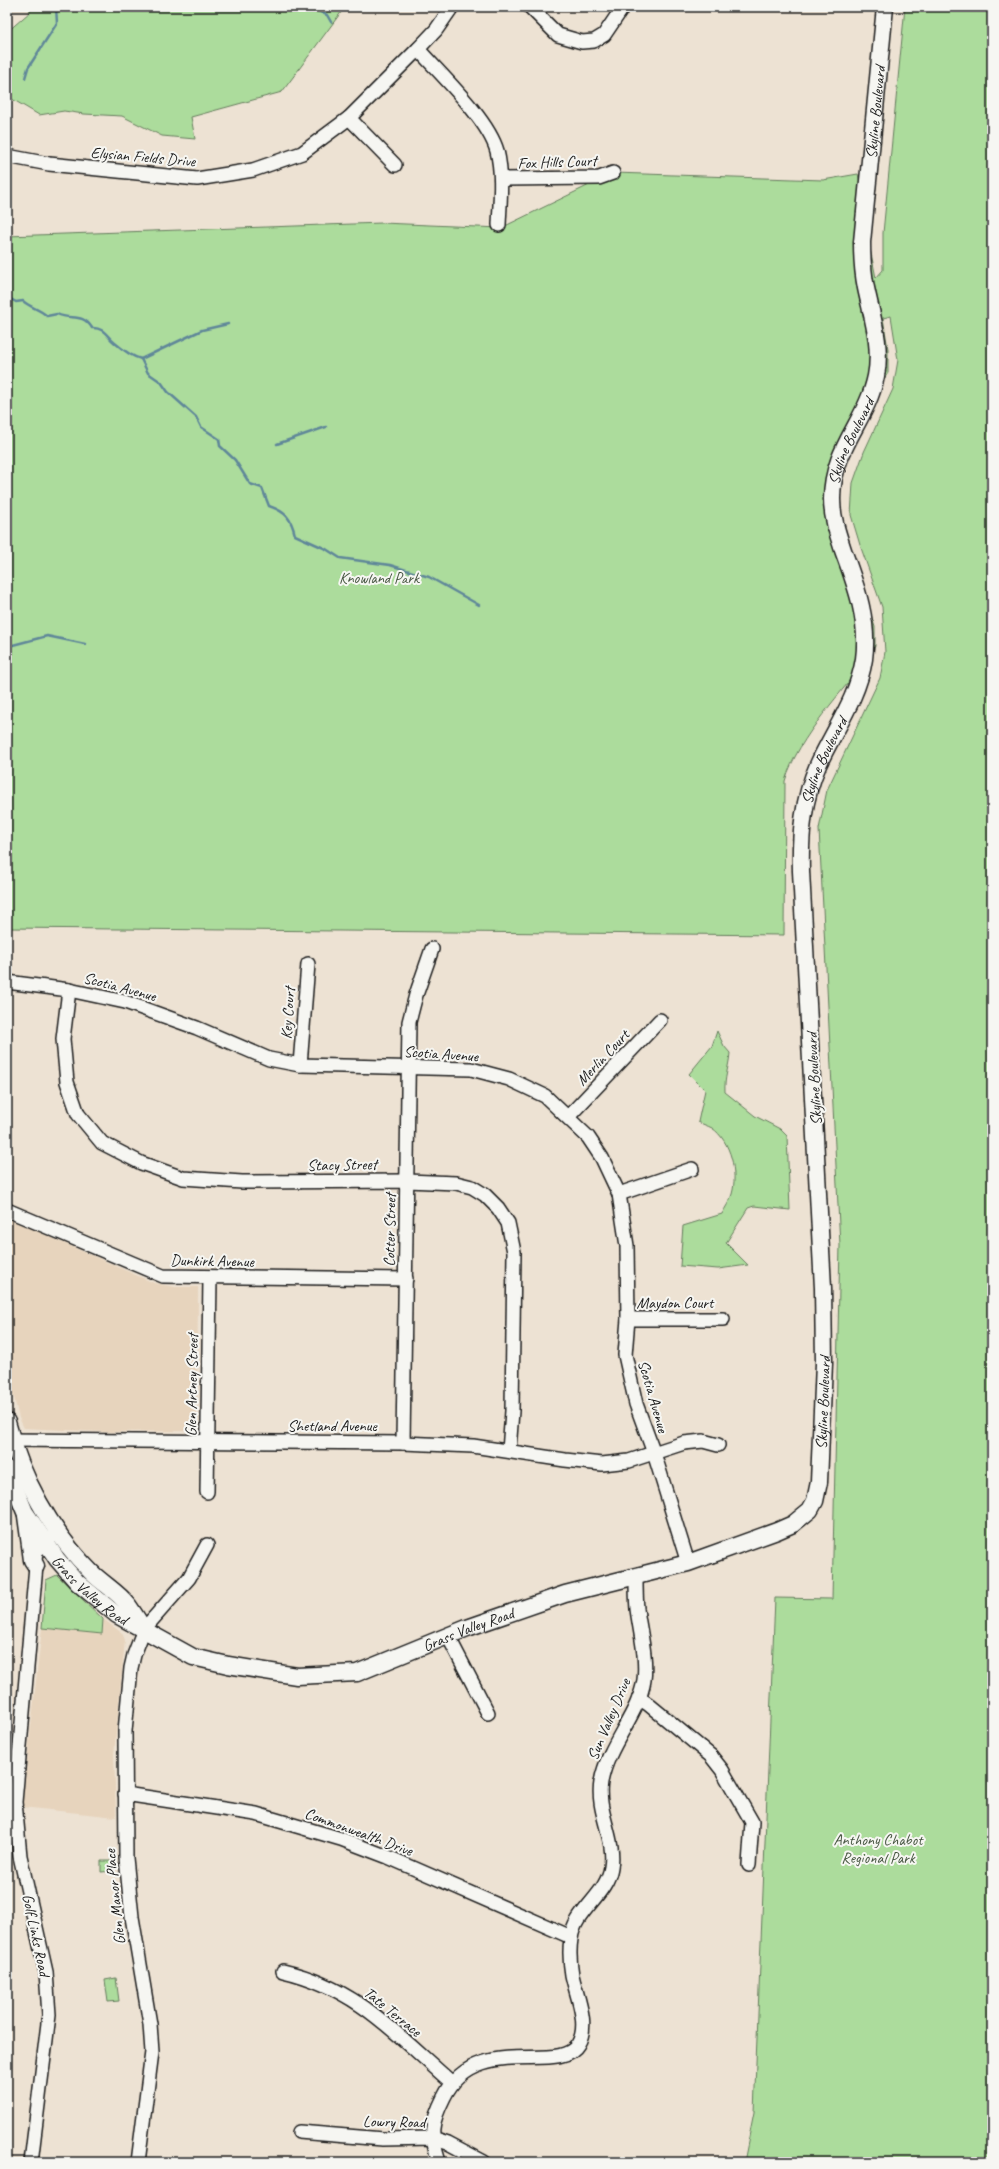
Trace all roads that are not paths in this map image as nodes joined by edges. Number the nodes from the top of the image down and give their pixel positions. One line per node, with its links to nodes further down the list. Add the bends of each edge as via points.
1 (452, 7): 5 (street, Elysian Fields Drive, via 436,30)
2 (530, 7): 3 (street, via 558,35 582,42 594,41 604,35)
3 (623, 7)
4 (885, 7): 38 (main road, Skyline Boulevard, via 862,242 864,274 878,345 877,367 873,388 840,453 832,482 836,529 862,606 864,659 854,695 811,783 801,833 824,1325 818,1492 810,1510)
5 (418, 49): 6 (street, Elysian Fields Drive); 10 (street, via 483,124 497,150)
6 (349, 118): 7 (street, Elysian Fields Drive, via 302,153 253,170 197,179 49,164); 8 (street)
7 (7, 156)
8 (395, 165)
9 (613, 172): 10 (street, Fox Hills Court, via 600,178)
10 (501, 179): 11 (street)
11 (499, 225)
12 (432, 949): 18 (street, Cotter Street, via 409,1022)
13 (308, 964): 17 (street, Key Court)
14 (7, 982): 15 (street, Scotia Avenue)
15 (69, 990): 17 (street, Scotia Avenue, via 125,1002 197,1028 269,1059); 21 (street, Stacy Street, via 63,1039 67,1082 78,1114 102,1143 141,1163 183,1178 242,1182)
16 (660, 1020): 19 (street, Merlin Court)
17 (300, 1065): 18 (street, Scotia Avenue)
18 (407, 1067): 19 (street, Scotia Avenue, via 471,1069 509,1080 545,1096); 21 (street, Cotter Street)
19 (568, 1117): 22 (street, Scotia Avenue, via 598,1153)
20 (692, 1169): 22 (street)
21 (407, 1181): 25 (street, Cotter Street); 33 (street, Stacy Street, via 456,1183 472,1187 485,1195 508,1223 514,1252)
22 (619, 1194): 26 (street, Scotia Avenue, via 627,1246)
23 (7, 1210): 24 (street, Dunkirk Avenue, via 163,1276)
24 (210, 1278): 25 (street, Dunkirk Avenue); 30 (street, Glen Artney Street)
25 (406, 1279): 31 (street, Cotter Street)
26 (628, 1319): 27 (street, Maydon Court); 34 (street, Scotia Avenue, via 625,1355 636,1404)
27 (723, 1319)
28 (7, 1422): 29 (main road)
29 (9, 1439): 30 (street, Shetland Avenue); 39 (main road, via 29,1482)
30 (208, 1442): 31 (street, Shetland Avenue); 36 (street, Glen Artney Street)
31 (402, 1443): 33 (street, Shetland Avenue, via 473,1446)
32 (718, 1445): 34 (street, Shetland Avenue, via 704,1441 684,1443)
33 (509, 1451): 34 (street, Shetland Avenue, via 602,1464 629,1461)
34 (654, 1453): 42 (street, Scotia Avenue)
35 (7, 1469): 37 (main road)
36 (207, 1492)
37 (25, 1512): 40 (main road); 43 (main road, via 32,1560)
38 (793, 1524): 42 (main road, Grass Valley Road)
39 (60, 1536): 40 (street); 45 (main road, Grass Valley Road, via 92,1573 127,1604)
40 (47, 1545): 43 (street, Golf Links Road, via 36,1552); 45 (main road, Grass Valley Road, via 78,1582 100,1602 117,1615)
41 (207, 1545): 45 (street, via 189,1578)
42 (688, 1563): 44 (main road, Grass Valley Road)
43 (36, 1566): 56 (street, Golf Links Road, via 15,1802 20,1856 46,1972 49,2015)
44 (636, 1576): 46 (main road, Grass Valley Road, via 565,1594); 47 (street, Sun Valley Drive, via 644,1663 644,1681)
45 (144, 1629): 46 (main road, Grass Valley Road, via 193,1656 228,1665 297,1676 357,1673); 49 (street, Glen Manor Place, via 132,1668 125,1731)
46 (448, 1636): 48 (street)
47 (639, 1698): 50 (street, via 711,1756 722,1770 752,1822); 51 (street, Sun Valley Drive, via 609,1754 601,1784 601,1803 611,1844 611,1867 606,1881)
48 (488, 1713)
49 (125, 1794): 51 (street, Commonwealth Drive, via 256,1814 341,1839); 57 (street, Glen Manor Place, via 126,1858 131,1910 150,2024 152,2052)
50 (749, 1865)
51 (571, 1937): 53 (street, Sun Valley Drive, via 572,1974 583,2024 578,2046 568,2054 555,2057 520,2056 491,2060 470,2068)
52 (283, 1971): 53 (street, Tate Terrace, via 306,1976 342,1992 374,2013)
53 (451, 2082): 55 (street, Sun Valley Drive, via 437,2110)
54 (299, 2132): 55 (street, Lowry Road, via 383,2139)
55 (432, 2138): 58 (street, Sun Valley Drive); 59 (street, Lowry Road, via 448,2143)
56 (31, 2162)
57 (138, 2162)
58 (439, 2162)
59 (484, 2162)

